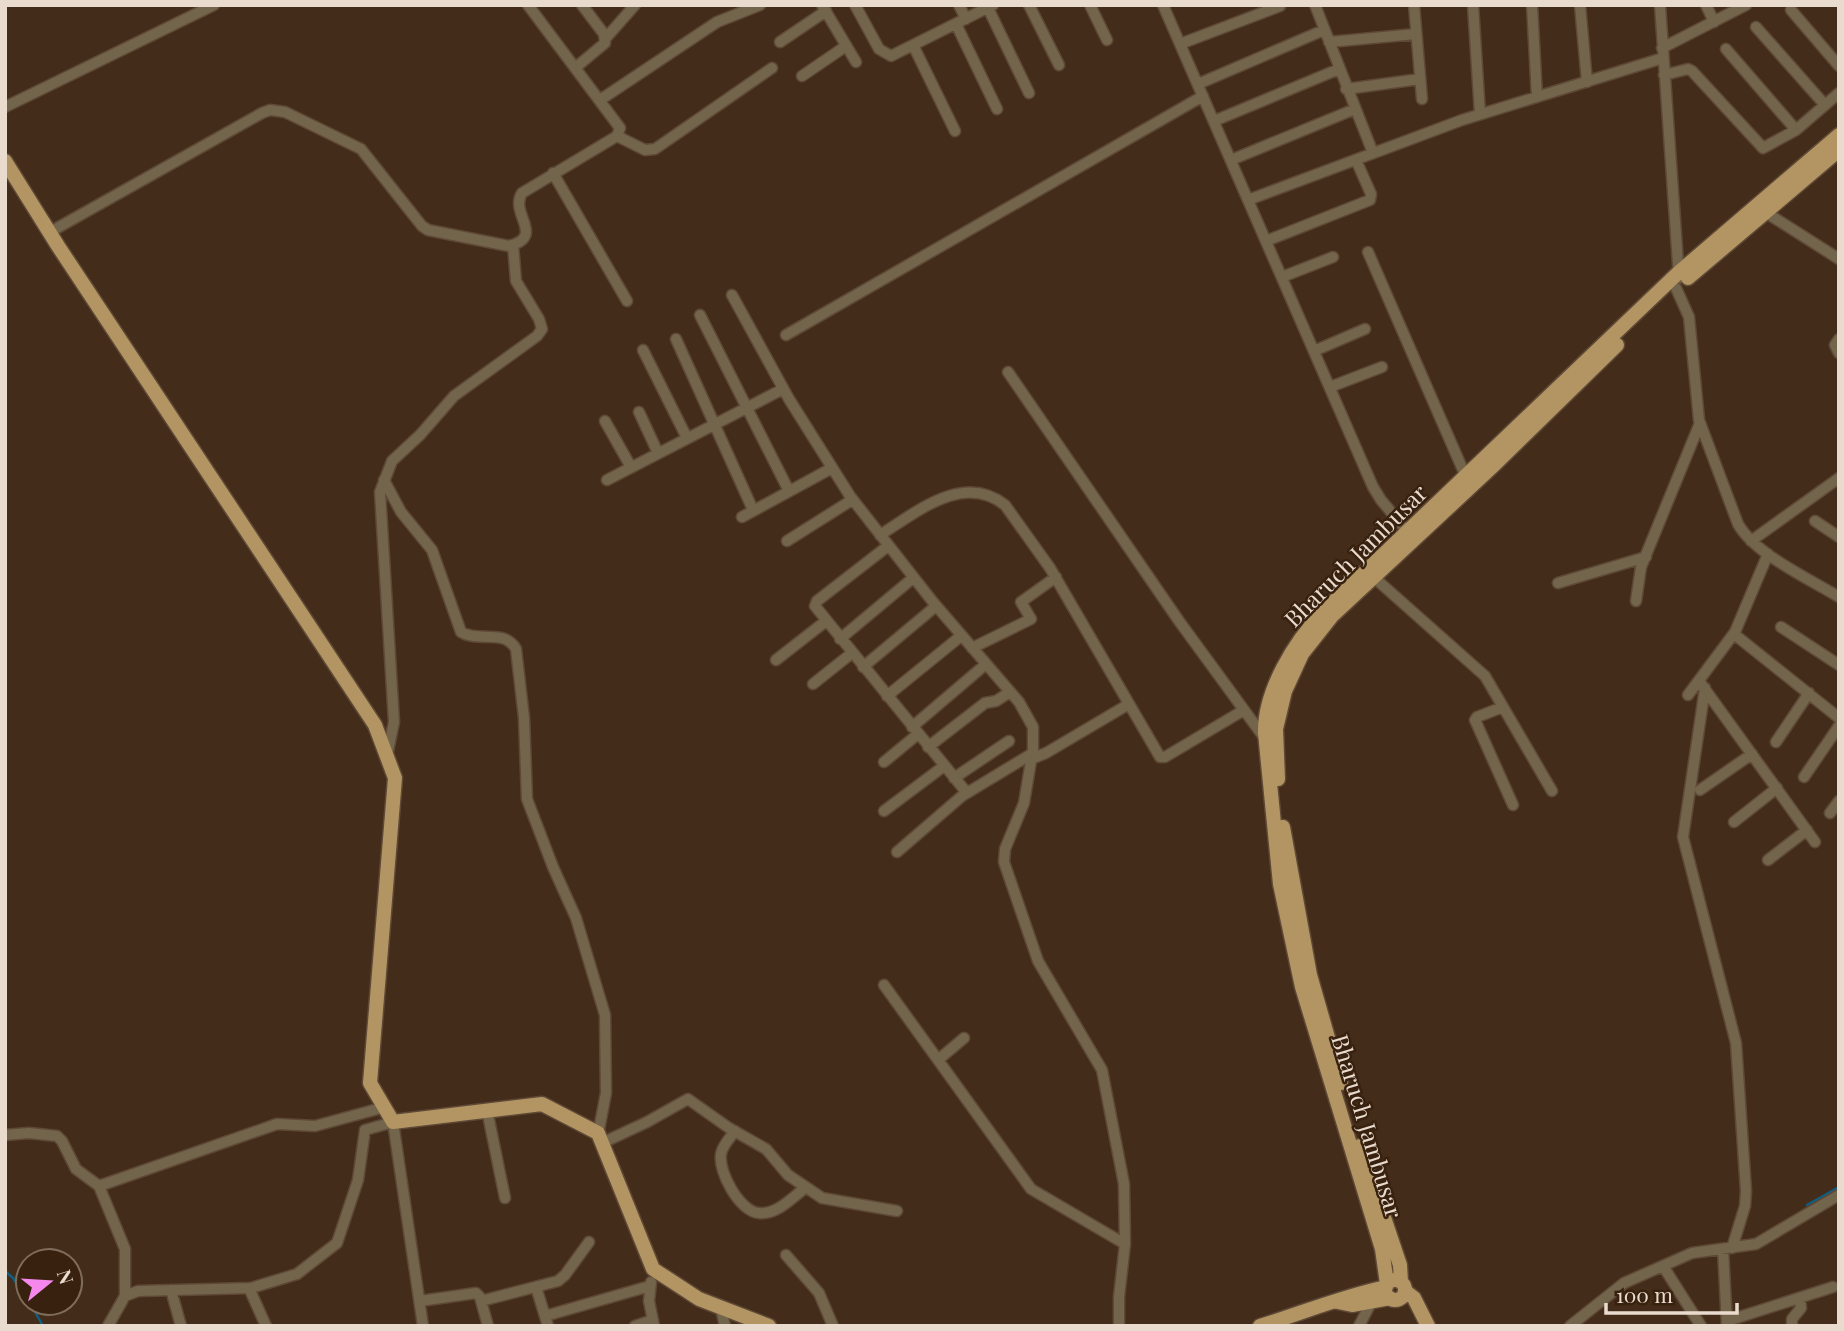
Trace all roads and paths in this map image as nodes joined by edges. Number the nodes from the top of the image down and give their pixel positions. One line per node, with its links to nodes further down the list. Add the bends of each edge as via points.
1 (214, 5): 56 (street)
2 (528, 5): 40 (street)
3 (582, 5): 28 (street)
4 (635, 5): 28 (street)
5 (760, 5): 54 (street, via 717,22)
6 (855, 5): 33 (street, via 882,53 891,55)
7 (959, 5): 23 (street)
8 (1029, 5): 38 (street)
9 (1090, 5): 29 (street)
10 (1163, 5): 32 (street)
11 (1315, 5): 26 (street)
12 (1414, 5): 27 (street)
13 (1473, 5): 59 (street)
14 (1532, 5): 52 (street)
15 (1580, 5): 46 (street)
16 (1660, 5): 36 (street)
17 (1706, 5): 24 (street)
18 (1746, 5): 24 (street)
19 (1280, 6): 32 (street)
20 (991, 7): 23 (street); 49 (street)
21 (824, 8): 30 (street); 34 (street)
22 (1791, 10): 39 (street)
23 (961, 21): 33 (street); 57 (street)
24 (1714, 22): 36 (street)
25 (1756, 27): 55 (street)
26 (1324, 30): 31 (street); 47 (street)
27 (1416, 34): 31 (street); 45 (street)
28 (605, 39): 40 (street, via 603,46)
29 (1107, 40)
30 (780, 42)
31 (1328, 42): 42 (street)
32 (1180, 44): 47 (street)
33 (913, 45): 62 (street)
34 (846, 46): 37 (street); 44 (street)
35 (1726, 49): 61 (street)
36 (1663, 53): 43 (street); 46 (street)
37 (856, 62)
38 (1059, 65)
39 (1839, 65)
40 (575, 68): 54 (street)
41 (772, 68): 64 (street, via 652,150)
42 (1339, 69): 48 (street); 60 (street)
43 (1664, 75): 61 (street, via 1692,71 1761,148); 80 (street)
44 (802, 76)
45 (1420, 79): 48 (street); 53 (street)
46 (1587, 82): 52 (street)
47 (1198, 84): 51 (street)
48 (1346, 89): 58 (street)
49 (1029, 93)
50 (1839, 93): 55 (street)
51 (1203, 96): 60 (street); 85 (street)
52 (1537, 97): 59 (street)
53 (1422, 99)
54 (600, 100): 64 (street, via 619,124)
55 (1825, 105): 61 (street)
56 (5, 107)
57 (996, 109)
58 (1355, 109): 65 (street); 67 (street)
59 (1480, 114): 65 (street)
60 (1214, 121): 67 (street)
61 (1796, 130)
62 (956, 131)
63 (1839, 135): 72 (main road, Bharuch Jambusar)
64 (617, 136): 70 (street)
65 (1373, 153): 68 (street)
66 (1838, 153): 72 (main road, Bharuch Jambusar)
67 (1231, 160): 71 (street)
68 (1356, 160): 71 (street); 74 (street, via 1370,200)
69 (5, 161): 73 (main road)
70 (554, 173): 75 (street, via 519,198 526,233); 82 (street)
71 (1248, 200): 74 (street)
72 (1761, 209): 78 (street); 80 (main road, Bharuch Jambusar)
73 (50, 232): 75 (street, via 261,113 278,110 361,149 428,230); 158 (main road, via 375,725)
74 (1266, 241): 79 (street)
75 (513, 245): 107 (street, via 516,281 539,319 540,333 454,396 392,461)
76 (1368, 252): 105 (street)
77 (1333, 257): 79 (street)
78 (1839, 259)
79 (1282, 277): 89 (street)
80 (1678, 282): 93 (main road, Bharuch Jambusar); 99 (street, via 1689,317)
81 (732, 295): 95 (street)
82 (627, 301)
83 (701, 315): 96 (street)
84 (1365, 329): 89 (street)
85 (786, 335)
86 (676, 339): 100 (street)
87 (1839, 339): 90 (street, via 1835,345)
88 (643, 350): 101 (street)
89 (1314, 351): 94 (street)
90 (1839, 353)
91 (1382, 367): 94 (street)
92 (1008, 372): 148 (street)
93 (1569, 386): 105 (main road, Bharuch Jambusar); 115 (main road, Bharuch Jambusar)
94 (1330, 387): 115 (street, via 1373,487)
95 (783, 389): 96 (street); 104 (street)
96 (747, 407): 100 (street); 109 (street)
97 (639, 412): 102 (street)
98 (605, 421): 103 (street)
99 (1700, 423): 118 (street, via 1738,524); 121 (street)
100 (714, 424): 101 (street); 111 (street)
101 (687, 438): 102 (street)
102 (658, 453): 103 (street)
103 (631, 467): 108 (street)
104 (832, 468): 109 (street); 110 (street)
105 (1466, 477): 115 (main road, Bharuch Jambusar)
106 (1839, 478): 118 (street)
107 (384, 480): 158 (street, via 380,496 394,722); 185 (street, via 401,512 432,550 461,632 503,638 516,649 527,799 576,918 605,1016 606,1093)
108 (607, 480)
109 (789, 491): 111 (street)
110 (852, 500): 114 (street); 117 (street)
111 (754, 510): 112 (street)
112 (742, 517)
113 (1815, 521): 116 (street)
114 (880, 536): 119 (street); 123 (street, via 952,495 985,493 1005,505)
115 (1411, 537): 122 (main road, Bharuch Jambusar)
116 (1839, 537)
117 (787, 541)
118 (1751, 541): 120 (street)
119 (888, 546): 124 (street); 129 (street, via 815,603)
120 (1768, 554): 126 (street); 131 (street)
121 (1646, 556): 125 (street); 127 (street)
122 (1371, 574): 147 (street, via 1485,676); 150 (main road, Bharuch Jambusar, via 1302,654)
123 (1056, 577): 134 (street, via 1021,602 1031,619); 146 (street)
124 (913, 578): 128 (street); 133 (street)
125 (1558, 583)
126 (1839, 597)
127 (1636, 601)
128 (936, 606): 132 (street); 139 (street)
129 (826, 621): 133 (street); 136 (street)
130 (1781, 627): 138 (street)
131 (1734, 634): 141 (street); 143 (street)
132 (961, 636): 134 (street); 145 (street)
133 (841, 639): 135 (street)
134 (972, 648): 137 (street)
135 (852, 653): 139 (street); 140 (street)
136 (776, 660)
137 (986, 664): 142 (street); 152 (street)
138 (1839, 665)
139 (863, 667): 145 (street)
140 (813, 684)
141 (1702, 685): 144 (street); 157 (street); 193 (street, via 1683,837 1736,1043 1746,1191 1745,1206)
142 (1010, 692): 156 (street, via 985,703); 159 (street, via 1033,727)
143 (1809, 694): 149 (street); 155 (street)
144 (1688, 695)
145 (887, 696): 152 (street)
146 (1129, 705): 148 (street, via 1162,758); 159 (street, via 1046,753)
147 (1503, 707): 166 (street); 169 (street, via 1475,720)
148 (1244, 710): 153 (street)
149 (1839, 718)
150 (1271, 721): 153 (main road, Bharuch Jambusar); 202 (main road, Bharuch Jambusar, via 1284,835 1310,975 1400,1265)
151 (1839, 726): 162 (street)
152 (915, 731): 156 (street); 160 (street)
153 (1266, 740): 202 (main road, Bharuch Jambusar, via 1280,884 1302,987)
154 (1009, 741): 163 (street)
155 (1776, 742)
156 (928, 747): 161 (street)
157 (1752, 754): 164 (street); 165 (street)
158 (387, 756): 180 (main road, via 396,778 370,1083)
159 (1032, 756): 167 (street); 192 (street, via 1024,803 1004,862 1038,961 1101,1067 1124,1180)
160 (884, 762)
161 (944, 766): 163 (street); 170 (street)
162 (1804, 777)
163 (954, 778): 167 (street)
164 (1777, 788): 172 (street); 173 (street)
165 (1700, 790)
166 (1552, 791)
167 (967, 793): 175 (street)
168 (1839, 801): 171 (street)
169 (1513, 805)
170 (884, 811)
171 (1830, 813)
172 (1734, 822)
173 (1807, 830): 174 (street); 176 (street)
174 (1815, 842)
175 (897, 852)
176 (1768, 860)
177 (884, 985): 179 (street)
178 (964, 1038): 179 (street)
179 (938, 1060): 192 (street, via 1031,1189)
180 (385, 1107): 182 (main road); 186 (street, via 314,1126 277,1124)
181 (487, 1110): 182 (main road); 185 (main road, via 542,1104); 189 (street)
182 (393, 1122): 200 (street, via 365,1129 358,1180 337,1243 297,1273); 205 (street)
183 (735, 1131): 185 (street, via 688,1099 647,1122); 187 (street, via 766,1149 786,1173); 187 (street, via 723,1148 721,1164 737,1200 747,1210 768,1213)
184 (5, 1135): 186 (street, via 57,1136 76,1169)
185 (600, 1139): 196 (main road)
186 (99, 1186): 203 (street, via 125,1249)
187 (806, 1187): 190 (street, via 829,1200)
188 (1839, 1195): 193 (street, via 1756,1244)
189 (505, 1198)
190 (897, 1210)
191 (589, 1242): 198 (street, via 562,1279)
192 (1122, 1243): 222 (street)
193 (1728, 1248): 195 (street, via 1692,1253); 212 (street)
194 (786, 1255): 221 (street, via 819,1293)
195 (1663, 1266): 226 (street, via 1624,1283); 227 (street)
196 (653, 1269): 197 (street); 209 (main road)
197 (650, 1286): 210 (street); 211 (street)
198 (536, 1287): 206 (street); 210 (street)
199 (1833, 1287): 204 (street)
200 (249, 1288): 201 (street); 215 (street)
201 (170, 1290): 203 (street); 214 (street)
202 (1394, 1291): 207 (main road); 208 (main road, via 1351,1295); 225 (main road)
203 (125, 1296): 213 (street)
204 (1800, 1298): 212 (street); 228 (street, via 1801,1308)
205 (420, 1301): 206 (street, via 474,1293); 216 (street)
206 (481, 1301): 217 (street)
207 (1372, 1301): 208 (main road); 224 (street)
208 (1338, 1302): 223 (main road)
209 (721, 1309): 219 (street); 220 (main road)
210 (546, 1321)
211 (654, 1323): 218 (street)
212 (1727, 1323)
213 (108, 1326)
214 (181, 1326)
215 (266, 1326)
216 (423, 1326)
217 (488, 1326)
218 (635, 1326)
219 (725, 1326)
220 (769, 1326)
221 (833, 1326)
222 (1119, 1326)
223 (1260, 1326)
224 (1359, 1326)
225 (1428, 1326)
226 (1570, 1326)
227 (1701, 1326)
228 (1792, 1326)

